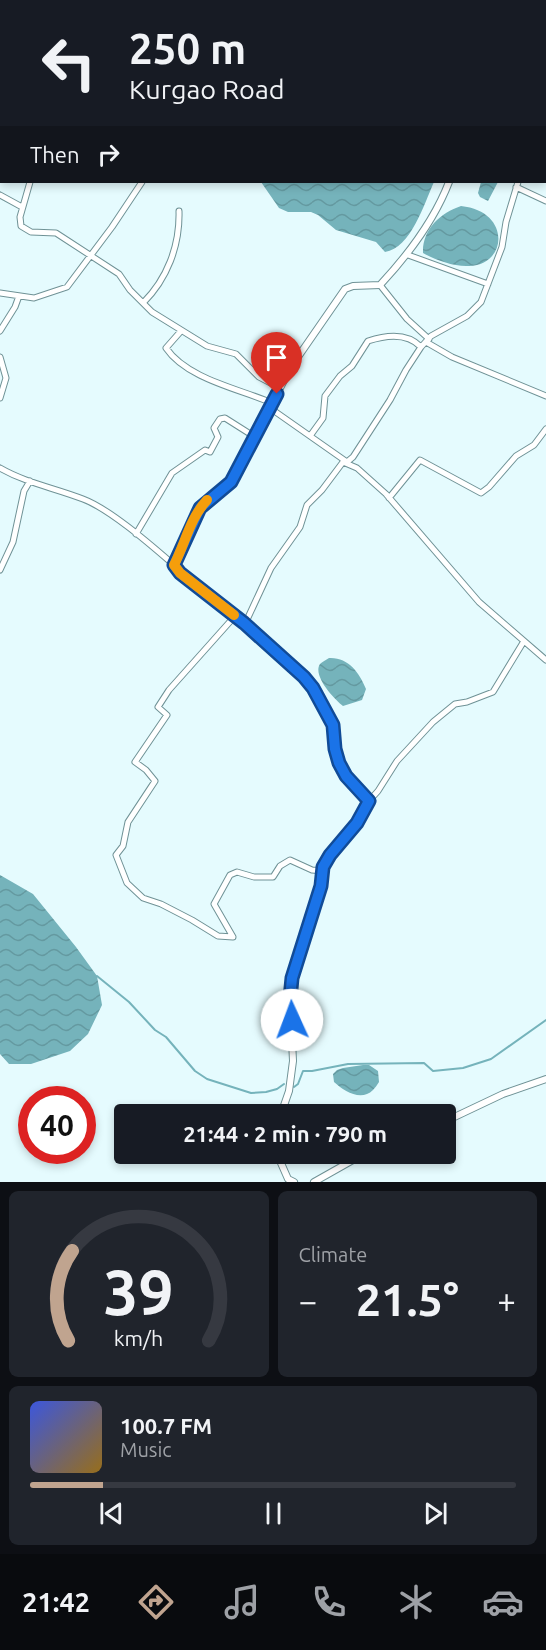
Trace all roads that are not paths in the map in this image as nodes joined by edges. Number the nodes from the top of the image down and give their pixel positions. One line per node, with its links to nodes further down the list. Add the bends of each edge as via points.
1 (30, 183): 7 (street)
2 (141, 183): 10 (street)
3 (448, 183): 9 (street)
4 (517, 184): 6 (street); 11 (street, via 502,247)
5 (0, 195): 7 (street)
6 (546, 201)
7 (22, 207): 10 (street, via 21,226 31,232 56,233)
8 (179, 211): 15 (street, via 178,239 167,269)
9 (408, 255): 11 (street); 12 (street)
10 (90, 257): 14 (street, via 67,287 34,298); 15 (street, via 119,274)
11 (488, 284): 18 (street, via 475,309)
12 (380, 285): 18 (street); 21 (street, via 345,289)
13 (0, 293): 14 (street)
14 (19, 296): 16 (street)
15 (143, 303): 17 (street)
16 (0, 331)
17 (181, 331): 21 (street, via 207,346 236,354 258,377); 24 (street, via 166,348 172,357 209,379)
18 (428, 340): 19 (street); 22 (street, via 452,357)
19 (421, 347): 26 (street, via 403,336 368,341 325,396 323,418); 28 (street)
20 (0, 357): 23 (street, via 6,378)
21 (280, 388): 24 (street)
22 (546, 396)
23 (0, 398)
24 (271, 405): 26 (street); 27 (street)
25 (546, 429): 31 (street, via 481,493 420,460)
26 (310, 435): 28 (street)
27 (255, 437): 32 (street, via 225,418 220,419 214,428 218,437 210,452 205,450 172,473); 33 (street, via 231,482 200,508)
28 (347, 462): 31 (street); 36 (street, via 307,505 300,528 271,568)
29 (0, 468): 30 (street)
30 (30, 481): 32 (street, via 84,500); 34 (street, via 24,491 13,542)
31 (389, 498): 37 (street, via 479,602)
32 (136, 534): 33 (street)
33 (174, 565): 35 (street)
34 (0, 570)
35 (235, 616): 36 (street); 40 (street, via 158,707 166,715 135,762 155,781 128,822 123,846 116,855 126,883 142,898 225,937 233,937 214,904 230,876 237,872 273,877 290,860)
36 (245, 624): 39 (street, via 313,688 333,725 339,763)
37 (524, 640): 38 (street); 39 (street, via 494,692 455,704 433,722 396,761)
38 (546, 660)
39 (369, 801): 40 (street)
40 (323, 871): 42 (street, via 292,978 293,1061)
41 (546, 1079): 43 (street)
42 (284, 1104)
43 (456, 1116)
44 (281, 1164): 46 (street, via 288,1179)
45 (346, 1164): 47 (street)
46 (294, 1182)
47 (314, 1182)

